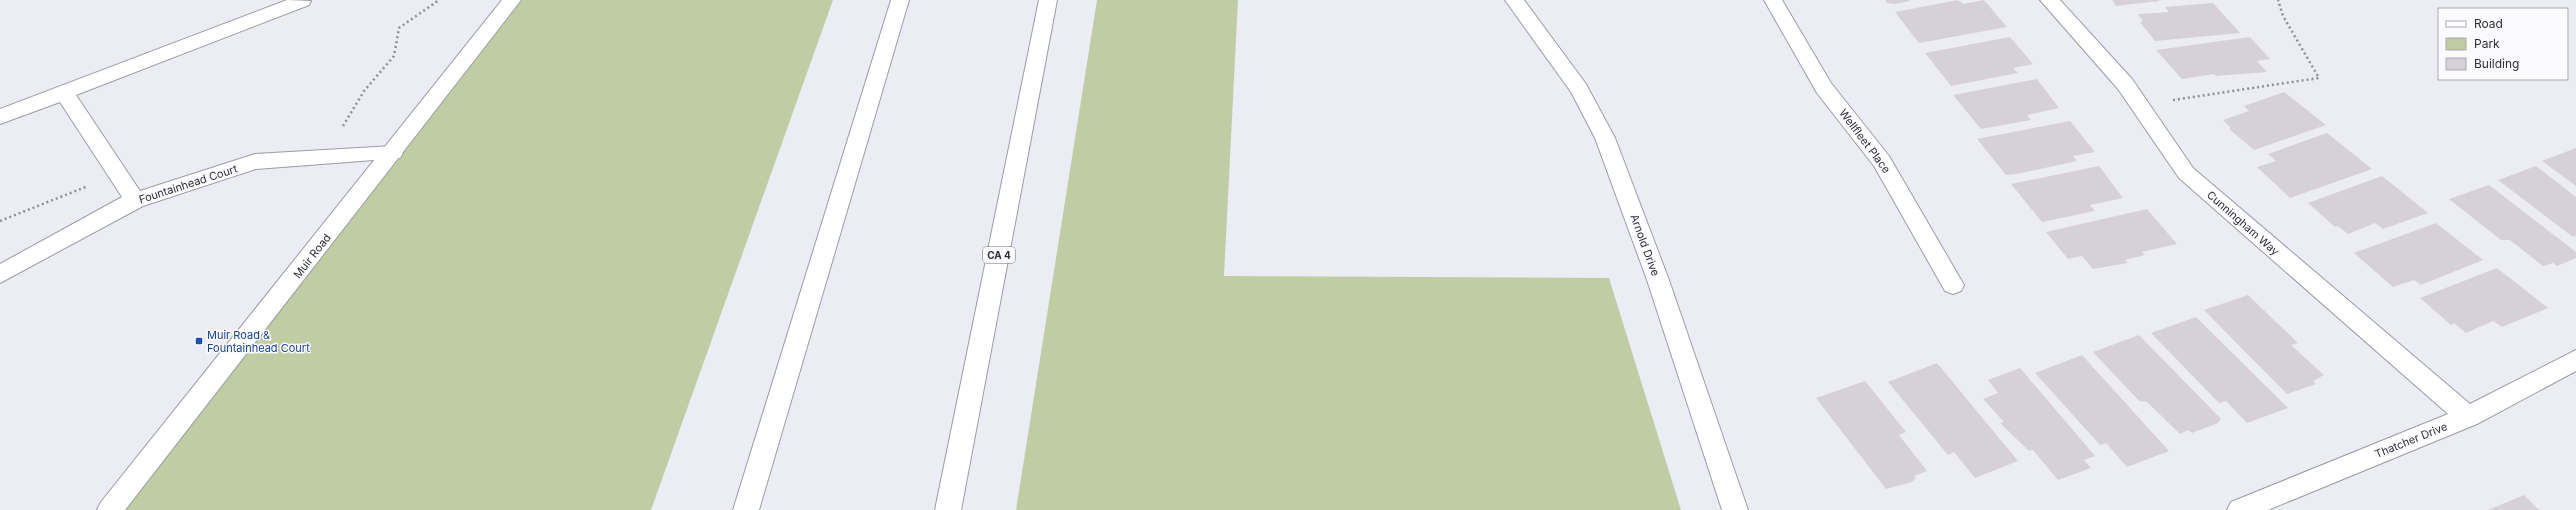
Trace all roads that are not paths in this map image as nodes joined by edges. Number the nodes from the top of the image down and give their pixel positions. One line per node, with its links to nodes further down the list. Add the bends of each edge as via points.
1 (512, 0): 10 (main road, Muir Road)
2 (900, 0): 17 (main road)
3 (1048, 0): 18 (main road, CA 4)
4 (1514, 0): 19 (main road, Arnold Drive, via 1579,89 1605,138 1658,280)
5 (1773, 0): 13 (main road, Wellfleet Place, via 1824,88 1882,161)
6 (2049, 0): 15 (main road, Cunningham Way, via 2125,84 2186,173)
7 (302, 1): 8 (main road)
8 (65, 94): 9 (main road); 11 (main road)
9 (0, 118)
10 (393, 153): 11 (main road, Fountainhead Court, via 255,162); 16 (main road, Muir Road)
11 (135, 200): 12 (main road, Fountainhead Court)
12 (0, 274)
13 (1953, 285)
14 (2576, 360): 15 (main road, Thatcher Drive)
15 (2468, 417): 20 (main road, Thatcher Drive)
16 (110, 510)
17 (746, 510)
18 (948, 510)
19 (1735, 510)
20 (2240, 510)

